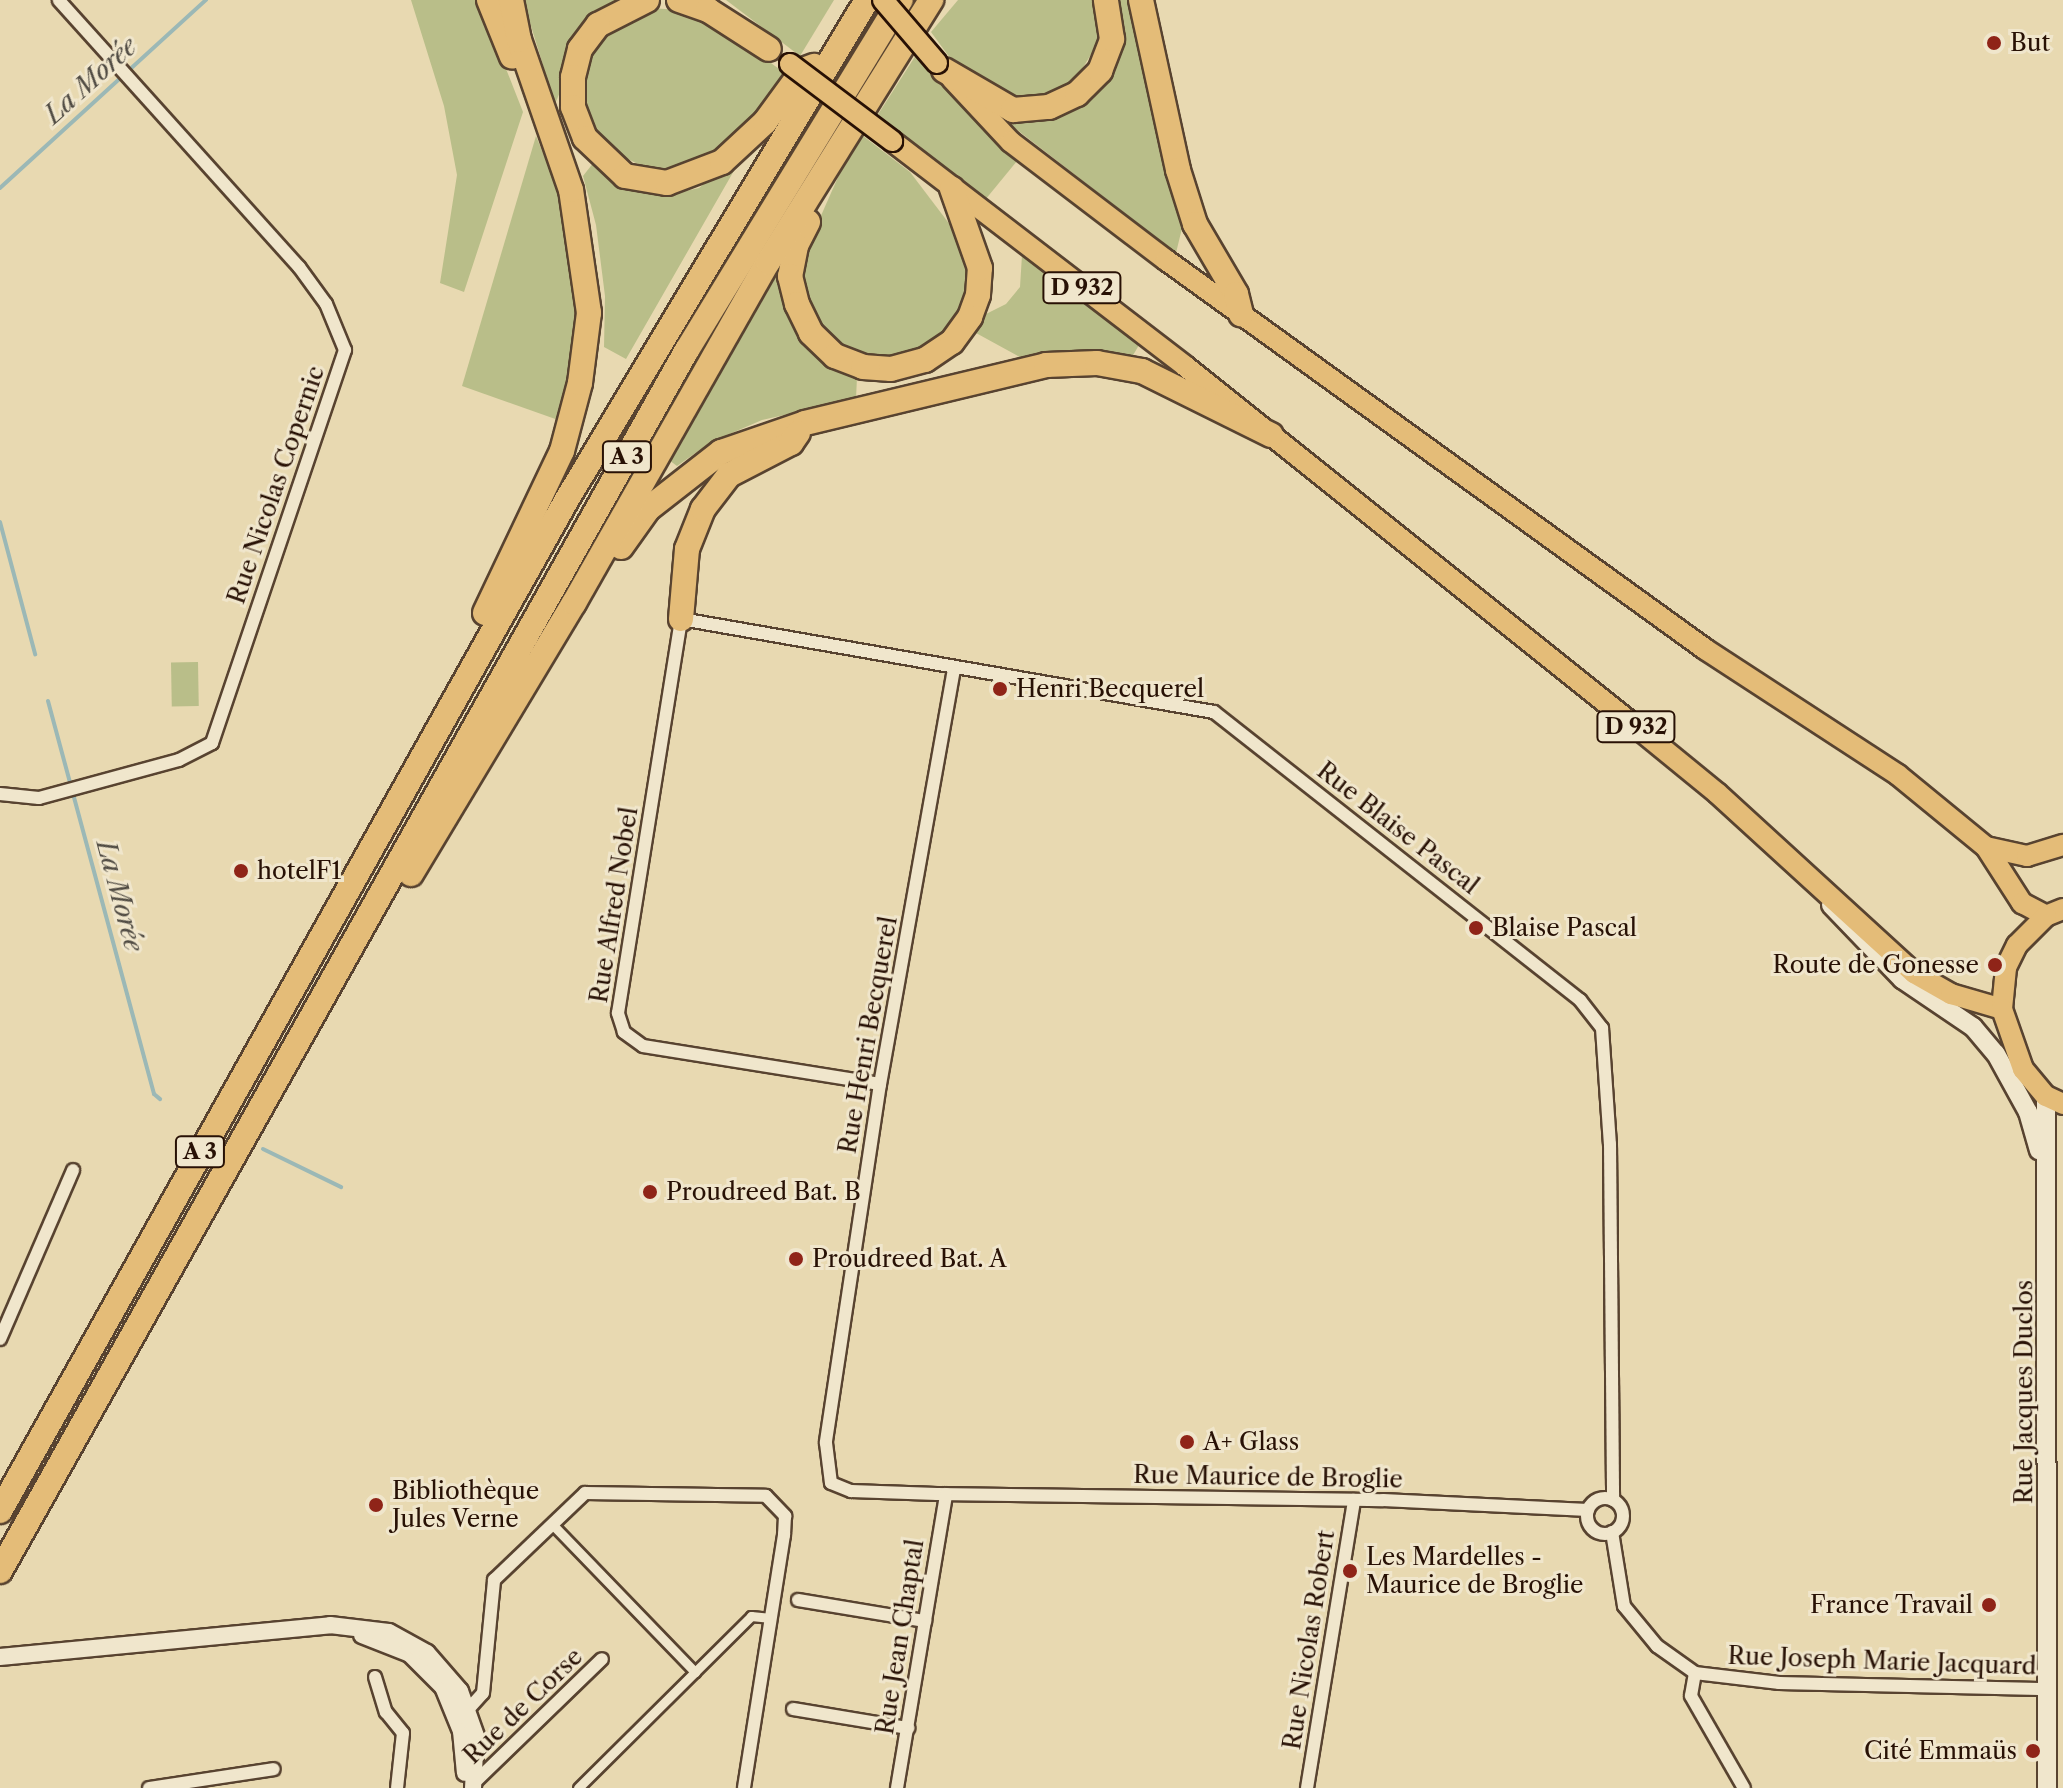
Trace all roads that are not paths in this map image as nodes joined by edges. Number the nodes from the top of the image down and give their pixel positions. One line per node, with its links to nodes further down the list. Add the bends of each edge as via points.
1 (59, 0): 26 (street, Rue Nicolas Copernic, via 299,267 326,304 345,350 212,743 179,760 39,798)
2 (489, 0): 16 (highway, via 538,120)
3 (511, 0): 16 (highway, via 519,40)
4 (647, 0): 14 (highway, via 598,25 580,49 573,77 573,107 585,138 625,176 667,183 722,162 765,122 803,70)
5 (679, 0): 13 (highway, via 708,10)
6 (711, 0): 13 (main road, D 932)
7 (867, 0): 14 (highway, A 3)
8 (883, 0): 15 (main road, D 932, bridge)
9 (901, 0): 31 (highway, A 3, via 687,350)
10 (1106, 0): 15 (highway, via 1112,39 1100,71 1077,94 1049,107 1013,110)
11 (1141, 0): 19 (highway, via 1195,224 1236,294)
12 (932, 1): 18 (highway)
13 (769, 49): 17 (main road, D 932, bridge)
14 (827, 61): 25 (highway, A 3, via 665,329)
15 (940, 66): 19 (main road, D 932, via 1011,142)
16 (555, 135): 25 (highway, via 582,242 589,313 580,383 541,504 399,769)
17 (952, 189): 18 (highway, via 980,268 978,295 952,342 925,360 891,369 863,367 835,356 811,333 797,304 790,276 796,246 815,207); 21 (main road, D 932)
18 (812, 190): 22 (highway)
19 (1241, 314): 28 (main road, D 932, via 1705,649 1898,775)
20 (805, 423): 21 (highway, via 1046,365 1097,363 1170,381); 22 (highway, via 721,452 678,481 648,509 599,582); 23 (highway, via 791,443 729,475 703,509 687,549)
21 (1271, 435): 29 (main road, D 932, via 1717,793)
22 (574, 603): 31 (highway, via 396,900)
23 (681, 619): 24 (street, Rue Blaise Pascal); 33 (street, Rue Alfred Nobel, via 618,1013 624,1032 643,1046)
24 (954, 669): 33 (street, Rue Henri Becquerel); 40 (street, Rue Blaise Pascal, via 1214,712 1592,1012 1602,1028 1610,1144)
25 (401, 793): 42 (highway, A 3)
26 (0, 794)
27 (2063, 845): 28 (main road, via 2027,856)
28 (1986, 847): 30 (main road, D 932, via 2022,903)
29 (1812, 881): 32 (main road, D 932, via 1914,973 1951,994); 36 (main road, via 1852,933 1902,979 1973,1027 1996,1054 2028,1112)
30 (2055, 912): 32 (main road, via 2017,945 2006,968)
31 (366, 921): 45 (highway, A 3)
32 (2002, 1009): 34 (main road, via 2023,1069)
33 (880, 1084): 38 (street, Rue Henri Becquerel, via 825,1466 831,1483 851,1491)
34 (2055, 1100): 36 (main road, Rue Jacques Duclos)
35 (73, 1170): 37 (street)
36 (2048, 1180): 54 (main road, Rue Jacques Duclos)
37 (0, 1339)
38 (946, 1494): 39 (street, Rue Maurice de Broglie); 48 (street, Rue Jean Chaptal)
39 (1354, 1500): 41 (street, Rue Maurice de Broglie); 68 (street, Rue Nicolas Robert)
40 (1613, 1500): 41 (street, via 1598,1499); 44 (street, via 1623,1520)
41 (1588, 1510): 44 (street, via 1595,1531)
42 (0, 1511)
43 (552, 1524): 47 (street, via 585,1493 766,1496 785,1516); 51 (street); 56 (street, via 494,1580 483,1693)
44 (1612, 1532): 52 (street, Rue Joseph Marie Jacquard, via 1624,1606 1657,1646)
45 (0, 1571)
46 (798, 1600): 48 (street)
47 (771, 1618): 51 (street, via 751,1616); 66 (street)
48 (925, 1621): 57 (street, Rue Jean Chaptal)
49 (0, 1657): 56 (street, via 330,1625 368,1627 417,1645 448,1673)
50 (602, 1659): 60 (street, Rue de Corse)
51 (695, 1672): 65 (street)
52 (1695, 1673): 54 (street, Rue Joseph Marie Jacquard, via 1779,1683); 69 (street, via 1691,1696)
53 (375, 1677): 64 (street, via 386,1712 403,1733)
54 (2056, 1688): 70 (main road, Rue Jacques Duclos)
55 (793, 1709): 57 (street)
56 (463, 1714): 60 (street, via 476,1736)
57 (908, 1728): 67 (street, Rue Jean Chaptal)
58 (274, 1769): 59 (street)
59 (244, 1773): 62 (street); 63 (street)
60 (470, 1786)
61 (149, 1788): 62 (street)
62 (157, 1788)
63 (246, 1788)
64 (397, 1788)
65 (578, 1788)
66 (744, 1788)
67 (897, 1788)
68 (1307, 1788)
69 (1744, 1788)
70 (2047, 1788)

